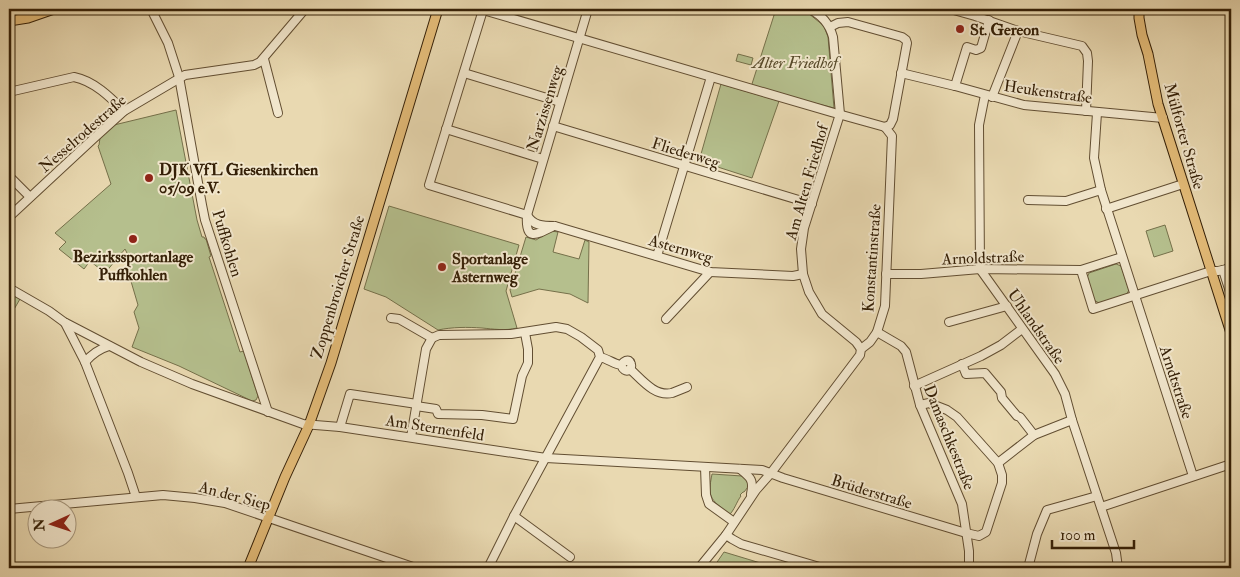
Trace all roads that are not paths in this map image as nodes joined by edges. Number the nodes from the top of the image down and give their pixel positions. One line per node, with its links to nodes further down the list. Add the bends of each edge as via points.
1 (54, 9): 10 (main road)
2 (151, 9): 19 (street, Puffkohlen)
3 (305, 9): 16 (street)
4 (438, 9): 80 (main road, Zoppenbroicher Straße, via 339,337)
5 (588, 9): 15 (street, Narzissenweg)
6 (810, 9): 13 (street)
7 (950, 9): 11 (street)
8 (1138, 9): 30 (main road, Mülforter Straße)
9 (483, 10): 15 (street); 17 (street)
10 (42, 11): 12 (main road, via 28,18)
11 (989, 20): 14 (street); 21 (street, via 981,48 966,47)
12 (9, 21)
13 (830, 27): 18 (street, via 848,22 902,37 907,43); 29 (street, Am Alten Friedhof)
14 (1018, 31): 23 (street); 26 (street, via 1082,46 1088,61)
15 (579, 38): 20 (street); 24 (street, Narzissenweg)
16 (264, 59): 19 (street, via 254,65); 27 (street)
17 (464, 73): 24 (street); 33 (street)
18 (902, 73): 21 (street, Heukenstraße); 32 (street, via 893,120)
19 (180, 77): 25 (street, Nesselrodestraße); 78 (street, Puffkohlen, via 205,220)
20 (711, 77): 29 (street); 35 (street)
21 (955, 86): 23 (street, Heukenstraße)
22 (9, 92): 25 (street, via 74,78 84,79)
23 (989, 96): 26 (street, Heukenstraße, via 1024,105); 47 (street, via 979,125)
24 (560, 102): 31 (street, Narzissenweg)
25 (124, 111): 39 (street, Nesselrodestraße)
26 (1086, 111): 28 (street, Heukenstraße)
27 (278, 113)
28 (1097, 113): 30 (street, Heukenstraße); 38 (street, Arndtstraße, via 1094,158)
29 (840, 114): 32 (street); 41 (street, Am Alten Friedhof)
30 (1162, 118): 37 (main road, Mülforter Straße)
31 (553, 126): 34 (street, Narzissenweg); 35 (street, Fliederweg)
32 (885, 127): 53 (street, Konstantinstraße, via 892,136)
33 (446, 129): 34 (street); 43 (street, via 429,185)
34 (543, 159): 43 (street, Narzissenweg)
35 (684, 165): 41 (street, Fliederweg); 45 (street)
36 (9, 176): 39 (street)
37 (1183, 184): 42 (street); 50 (main road, Mülforter Straße)
38 (1101, 190): 40 (street, via 1066,200); 42 (street, Arndtstraße)
39 (30, 197): 44 (street, Nesselrodestraße)
40 (1028, 200)
41 (812, 204): 52 (street, Am Alten Friedhof, via 802,240)
42 (1106, 208): 46 (street, Arndtstraße)
43 (527, 215): 45 (street, Asternweg, via 528,231 533,235 555,226)
44 (9, 217)
45 (657, 256): 51 (street, Asternweg)
46 (1122, 257): 49 (street, Arnoldstraße); 56 (street, Arndtstraße)
47 (980, 269): 49 (street, Arnoldstraße); 53 (street, Arnoldstraße); 57 (street, Uhlandstraße)
48 (1227, 269): 50 (street); 55 (street)
49 (1081, 270): 56 (street, via 1093,309)
50 (1211, 271): 56 (street); 65 (main road, Mülforter Straße)
51 (710, 272): 52 (street, Asternweg); 59 (street)
52 (802, 274): 68 (street, Am Alten Friedhof, via 822,314)
53 (886, 274): 63 (street, Konstantinstraße, via 885,306)
54 (9, 288): 60 (street, Am Sternenfeld)
55 (1231, 295)
56 (1135, 296): 90 (street, Arndtstraße)
57 (1007, 306): 61 (street); 62 (street, Uhlandstraße)
58 (391, 318): 66 (street, via 399,319)
59 (666, 319)
60 (64, 322): 67 (street, Am Sternenfeld); 71 (street)
61 (949, 322)
62 (1022, 328): 70 (street); 79 (street, Uhlandstraße, via 1055,374)
63 (877, 332): 68 (street, Konstantinstraße); 74 (street, Damaschkestraße, via 905,349)
64 (525, 333): 66 (street, via 439,335); 69 (street, via 556,327 567,329 598,350); 76 (street, via 528,363 513,419 438,414 436,409)
65 (1231, 333)
66 (432, 338): 76 (street, via 426,349)
67 (109, 346): 71 (street, via 100,348); 78 (street, Am Sternenfeld, via 192,384)
68 (861, 349): 89 (street, Konstantinstraße, via 860,355)
69 (600, 357): 75 (street, via 621,365 624,371 630,369 660,393); 84 (street)
70 (976, 358): 72 (street); 73 (street)
71 (85, 362): 92 (street)
72 (962, 364): 73 (street, via 966,374); 74 (street)
73 (985, 373): 82 (street)
74 (914, 386): 77 (street, Damaschkestraße)
75 (687, 387)
76 (417, 405): 81 (street, via 350,394); 83 (street)
77 (920, 405): 85 (street, via 929,403 957,417); 99 (street, Damaschkestraße, via 961,500)
78 (268, 412): 80 (street, Am Sternenfeld)
79 (1072, 420): 82 (street); 91 (street, Uhlandstraße)
80 (309, 425): 81 (street, Am Sternenfeld); 97 (main road, Zoppenbroicher Straße)
81 (340, 427): 83 (street, Am Sternenfeld)
82 (1034, 435): 85 (street)
83 (411, 437): 84 (street, Am Sternenfeld)
84 (546, 458): 87 (street, Am Sternenfeld); 96 (street)
85 (998, 463): 99 (street, via 1002,483 986,532 979,536)
86 (1231, 464): 90 (street)
87 (705, 467): 88 (street, Am Sternenfeld); 98 (street, via 709,504)
88 (740, 469): 89 (street, Am Sternenfeld); 93 (street, via 752,481)
89 (771, 473): 93 (street, Konstantinstraße); 99 (street, Brüderstraße)
90 (1193, 476): 94 (street)
91 (1097, 496): 94 (street, Uhlandstraße); 108 (street, via 1047,510)
92 (136, 497): 95 (street, An der Siep); 97 (street, An der Siep, via 195,498 225,503)
93 (751, 497): 98 (street, Konstantinstraße)
94 (1101, 507): 109 (street, Uhlandstraße)
95 (9, 509)
96 (514, 516): 101 (street); 104 (street)
97 (269, 518): 102 (main road, Zoppenbroicher Straße); 103 (street, An der Siep)
98 (734, 522): 100 (street, Konstantinstraße)
99 (966, 534): 107 (street, Damaschkestraße)
100 (726, 535): 105 (street, Konstantinstraße); 106 (street, via 741,544)
101 (570, 557)
102 (248, 568)
103 (416, 568)
104 (488, 568)
105 (699, 568)
106 (822, 568)
107 (969, 568)
108 (1028, 568)
109 (1118, 568)

